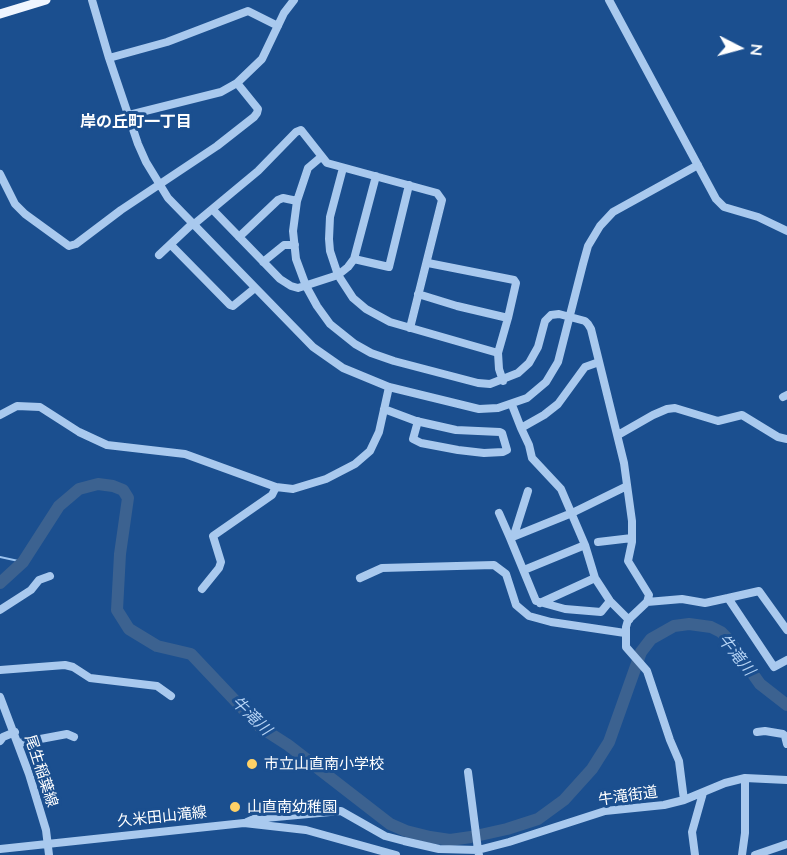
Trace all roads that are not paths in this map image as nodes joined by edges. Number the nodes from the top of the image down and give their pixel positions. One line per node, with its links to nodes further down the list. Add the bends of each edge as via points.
1 (46, 0): 5 (main road)
2 (92, 0): 7 (street)
3 (294, 0): 6 (street)
4 (609, 0): 11 (street)
5 (0, 14)
6 (278, 26): 7 (street, via 248,12 167,42); 8 (street, via 262,58)
7 (109, 58): 9 (street)
8 (237, 83): 9 (street, via 213,95); 15 (street, via 258,109 257,113 217,146)
9 (129, 115): 15 (street)
10 (321, 157): 12 (street); 17 (street, via 308,168); 18 (street, via 301,130 296,132)
11 (698, 165): 20 (street, via 724,207); 33 (street, via 614,212 600,226 588,246)
12 (343, 168): 14 (street); 28 (street, via 330,218 329,239)
13 (0, 174): 15 (street, via 20,209 69,246)
14 (376, 176): 16 (street); 25 (street)
15 (158, 184): 19 (street)
16 (409, 185): 25 (street, via 389,267); 27 (street, via 437,193 442,200)
17 (297, 201): 21 (street, via 278,200); 23 (street)
18 (213, 210): 19 (street); 21 (street)
19 (192, 225): 22 (street); 30 (street)
20 (787, 231)
21 (239, 237): 26 (street)
22 (171, 245): 24 (street); 30 (street, via 230,305)
23 (295, 245): 26 (street, via 284,245); 29 (street)
24 (159, 255)
25 (354, 259): 28 (street)
26 (263, 262): 29 (street, via 291,286)
27 (428, 263): 31 (street); 32 (street, via 514,280)
28 (338, 275): 29 (street); 34 (street, via 353,298 366,309)
29 (306, 286): 37 (street, via 330,324 371,353 478,383)
30 (255, 288): 38 (street, via 321,354)
31 (418, 294): 32 (street); 34 (street)
32 (508, 318): 35 (street)
33 (571, 318): 36 (street, via 588,324); 37 (street, via 551,315 529,363); 39 (street, via 554,370 539,388)
34 (410, 328): 35 (street)
35 (498, 353): 37 (street)
36 (599, 362): 43 (street, via 585,367 558,404 544,416); 44 (street)
37 (503, 381)
38 (389, 387): 39 (street, via 479,409); 40 (street)
39 (512, 405): 43 (street)
40 (384, 410): 42 (street); 47 (street, via 370,451 355,465 309,486)
41 (0, 415): 47 (street, via 17,406 40,407 101,443 184,454)
42 (418, 421): 42 (street, via 467,432 500,432 507,450 484,453 421,443 413,439)
43 (521, 428): 50 (street, via 532,458 561,489)
44 (618, 435): 45 (street, via 653,415 675,408 718,421 742,415); 46 (street)
45 (787, 439)
46 (627, 486): 50 (street); 52 (street)
47 (276, 487): 59 (street, via 272,495 213,536 221,562)
48 (528, 491): 51 (street)
49 (499, 513): 51 (street)
50 (572, 513): 51 (street); 54 (street)
51 (510, 538): 55 (street)
52 (632, 538): 53 (street); 62 (street, via 628,561 649,595)
53 (598, 542)
54 (585, 545): 55 (street); 58 (street)
55 (524, 570): 63 (street)
56 (50, 576): 64 (street)
57 (360, 578): 67 (street, via 382,568 494,565 507,574 516,605 530,616)
58 (595, 578): 61 (street); 63 (street)
59 (202, 589)
60 (728, 598): 62 (street, via 705,603 682,599); 66 (street, via 759,591); 68 (street, via 774,667)
61 (610, 601): 63 (street, via 602,612); 65 (street)
62 (647, 602): 65 (street)
63 (540, 603)
64 (0, 610)
65 (629, 620): 67 (street)
66 (787, 630)
67 (625, 633): 82 (street, via 627,650 647,671 680,761)
68 (787, 660)
69 (0, 669): 70 (street, via 65,665 90,678 156,686)
70 (171, 696)
71 (0, 697): 72 (street, 尾生稲葉線)
72 (15, 732): 75 (street); 76 (street, 尾生稲葉線)
73 (757, 732): 77 (street, via 783,734)
74 (74, 737): 76 (street, via 66,734)
75 (0, 741)
76 (19, 743): 86 (street, 尾生稲葉線)
77 (787, 744)
78 (468, 772): 89 (street)
79 (745, 778): 80 (street, 牛滝街道); 81 (street, 牛滝街道); 93 (street)
80 (787, 780)
81 (703, 793): 82 (street, 牛滝街道); 92 (street, via 692,832)
82 (684, 800): 89 (street, 牛滝街道, via 605,811)
83 (282, 816): 84 (street, 牛滝街道); 85 (street); 89 (street, 牛滝街道, via 341,811 385,836 430,848)
84 (244, 823): 85 (street, 久米田山滝線); 86 (street, 久米田山滝線)
85 (280, 826): 91 (street, 久米田山滝線)
86 (48, 843): 88 (street, 久米田山滝線); 90 (street, 尾生稲葉線)
87 (787, 844): 94 (street)
88 (0, 849)
89 (478, 850)
90 (49, 855)
91 (396, 855)
92 (694, 855)
93 (742, 855)
94 (755, 855)

